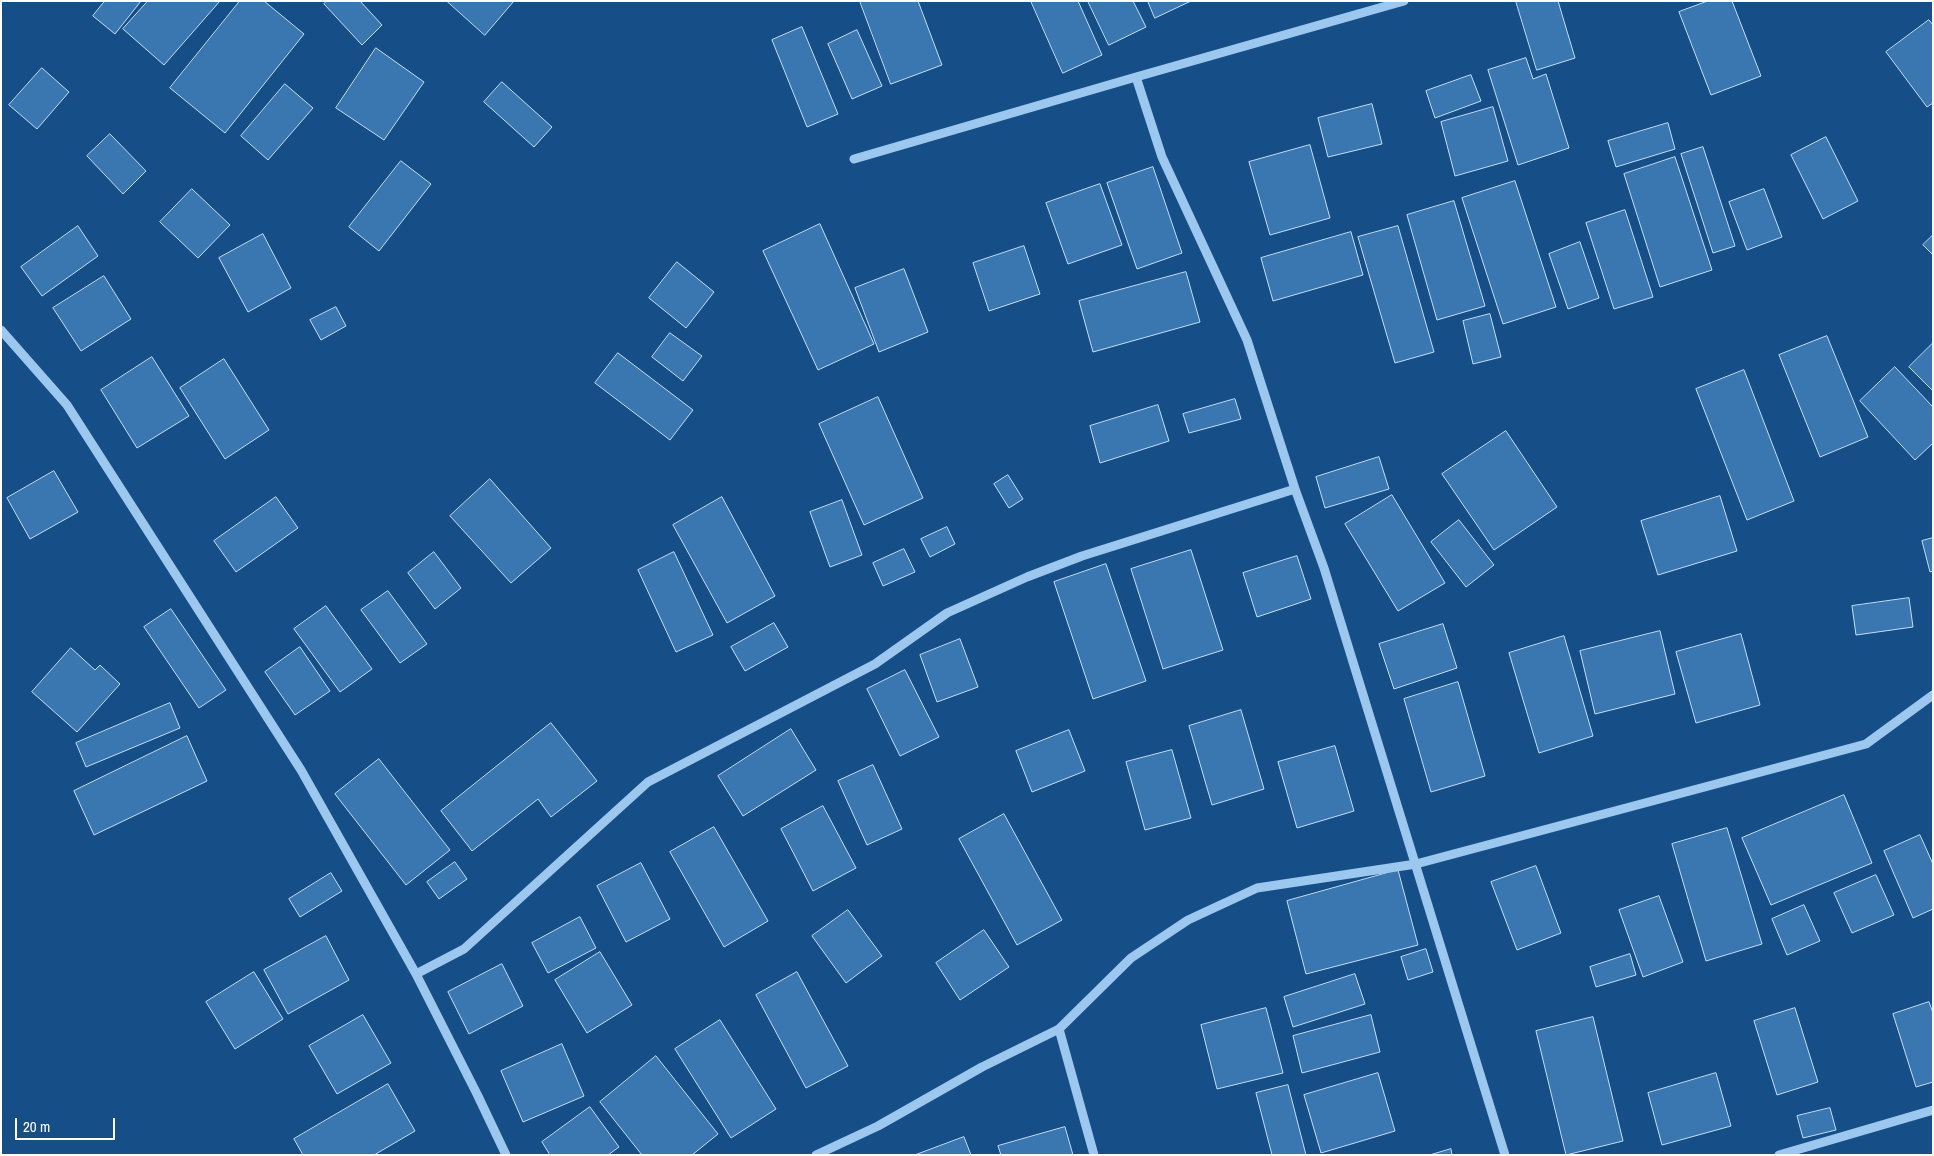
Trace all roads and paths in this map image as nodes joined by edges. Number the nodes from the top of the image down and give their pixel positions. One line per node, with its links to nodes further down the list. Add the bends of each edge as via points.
1 (1404, 1): 2 (street)
2 (1136, 77): 3 (street); 5 (street, via 1162,157 1247,340)
3 (854, 159)
4 (1, 330): 8 (street, via 67,406 301,770)
5 (1295, 489): 7 (street, via 1324,568); 8 (street, via 1082,556 947,613 875,664 648,782 464,949)
6 (1933, 695): 7 (street, via 1866,744)
7 (1416, 864): 9 (street, via 1257,888 1188,920 1131,958); 14 (street)
8 (416, 974): 11 (street)
9 (1059, 1029): 12 (street, via 982,1067 878,1126); 13 (street)
10 (1933, 1110): 15 (street)
11 (506, 1155)
12 (816, 1155)
13 (1094, 1155)
14 (1505, 1155)
15 (1779, 1155)

